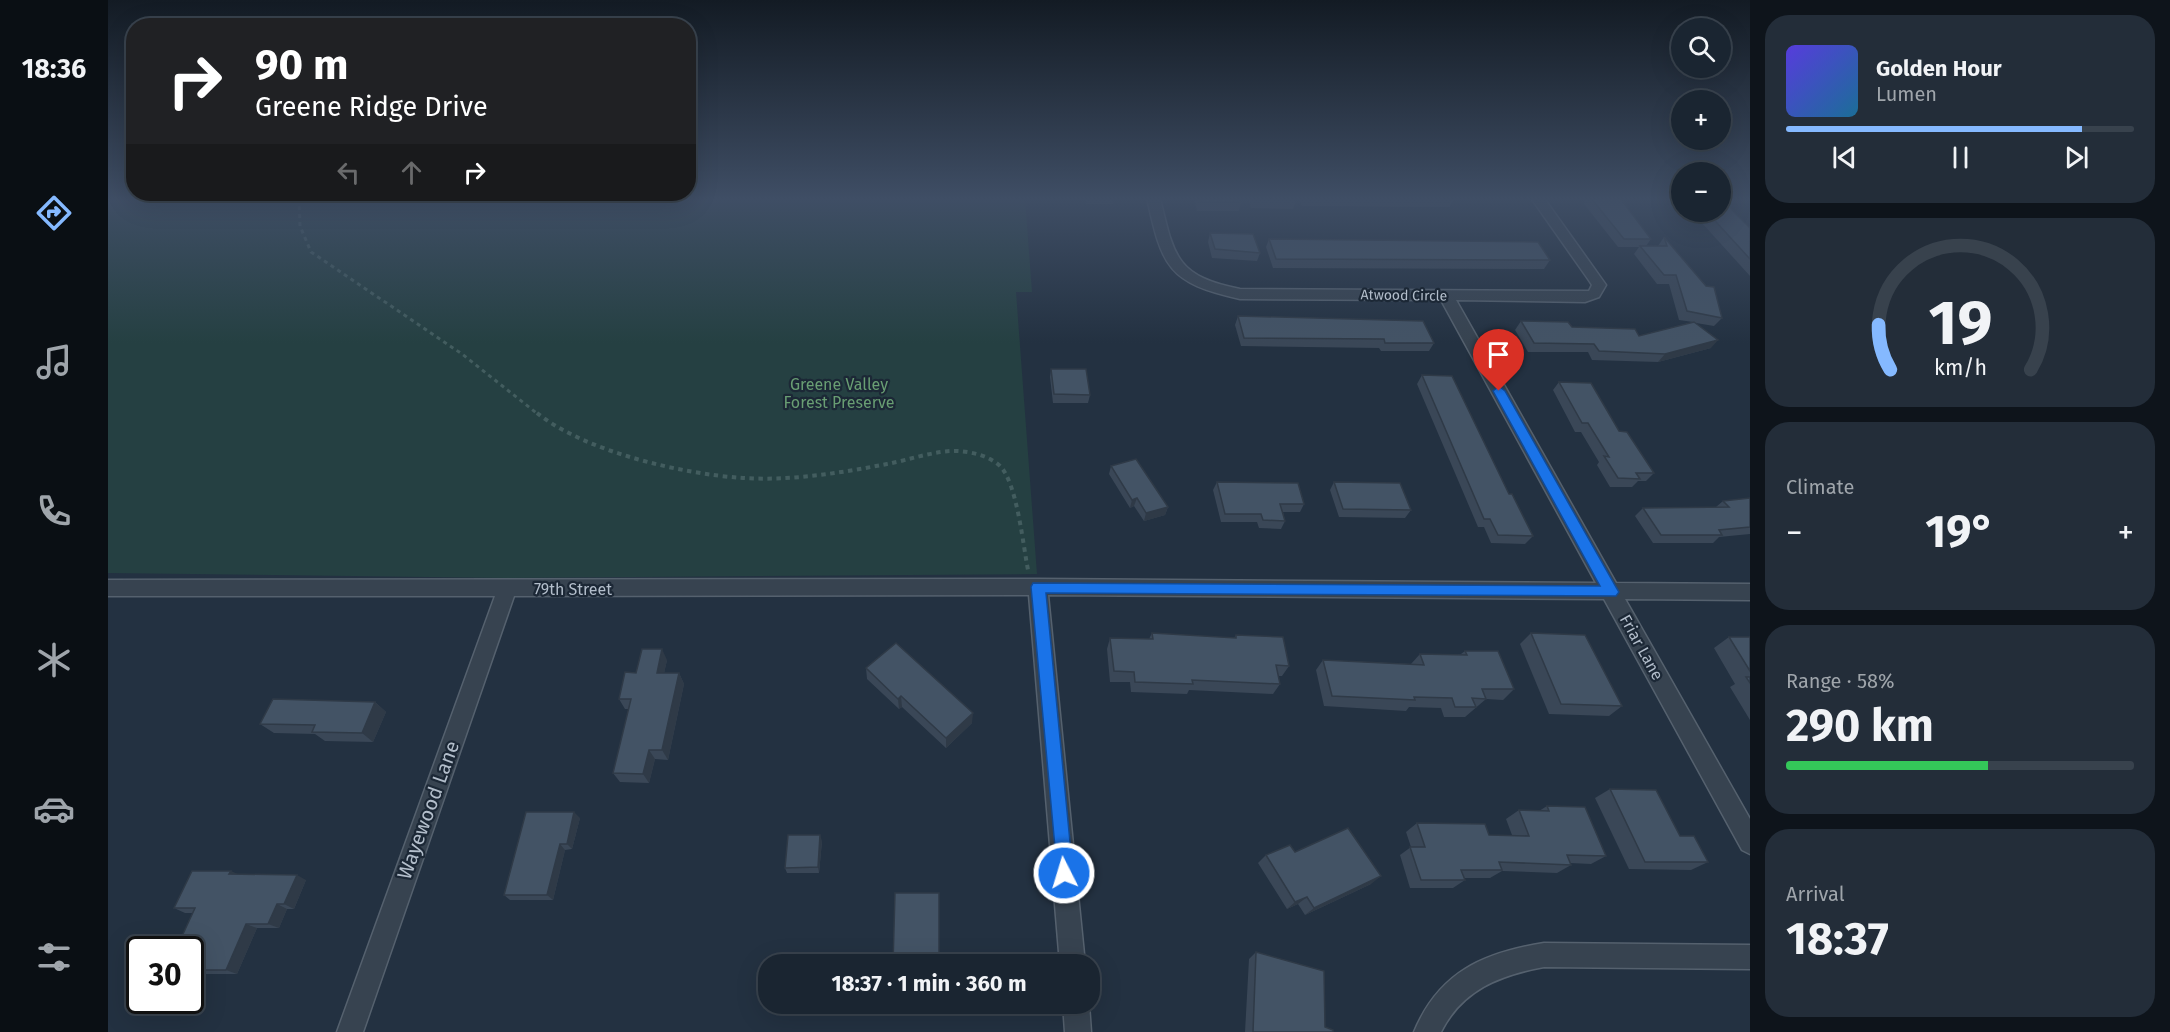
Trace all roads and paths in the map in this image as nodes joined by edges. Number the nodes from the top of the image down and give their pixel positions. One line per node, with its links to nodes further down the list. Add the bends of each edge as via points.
1 (307, 246): 5 (path, via 462,354 542,417 620,453 674,469 744,478 837,474 955,451 991,459 1003,466 1009,478 1025,565)
2 (1164, 246): 4 (street, Atwood Circle, via 1172,263 1190,278 1240,294)
3 (1572, 246): 4 (street, Atwood Circle, via 1595,278 1598,290 1585,297)
4 (1446, 296): 8 (street, Friar Lane)
5 (1038, 587): 7 (street, 79th Street); 8 (street, 79th Street); 11 (street)
6 (108, 588): 7 (street, 79th Street)
7 (507, 589): 14 (street, Wayewood Lane)
8 (1611, 592): 9 (street, 79th Street); 10 (street, Friar Lane)
9 (1750, 592)
10 (1750, 842)
11 (1071, 954)
12 (1750, 957): 16 (street, via 1544,955 1492,966 1460,985 1445,1000)
13 (1077, 1014): 15 (street)
14 (350, 1032)
15 (1078, 1032)
16 (1427, 1032)

